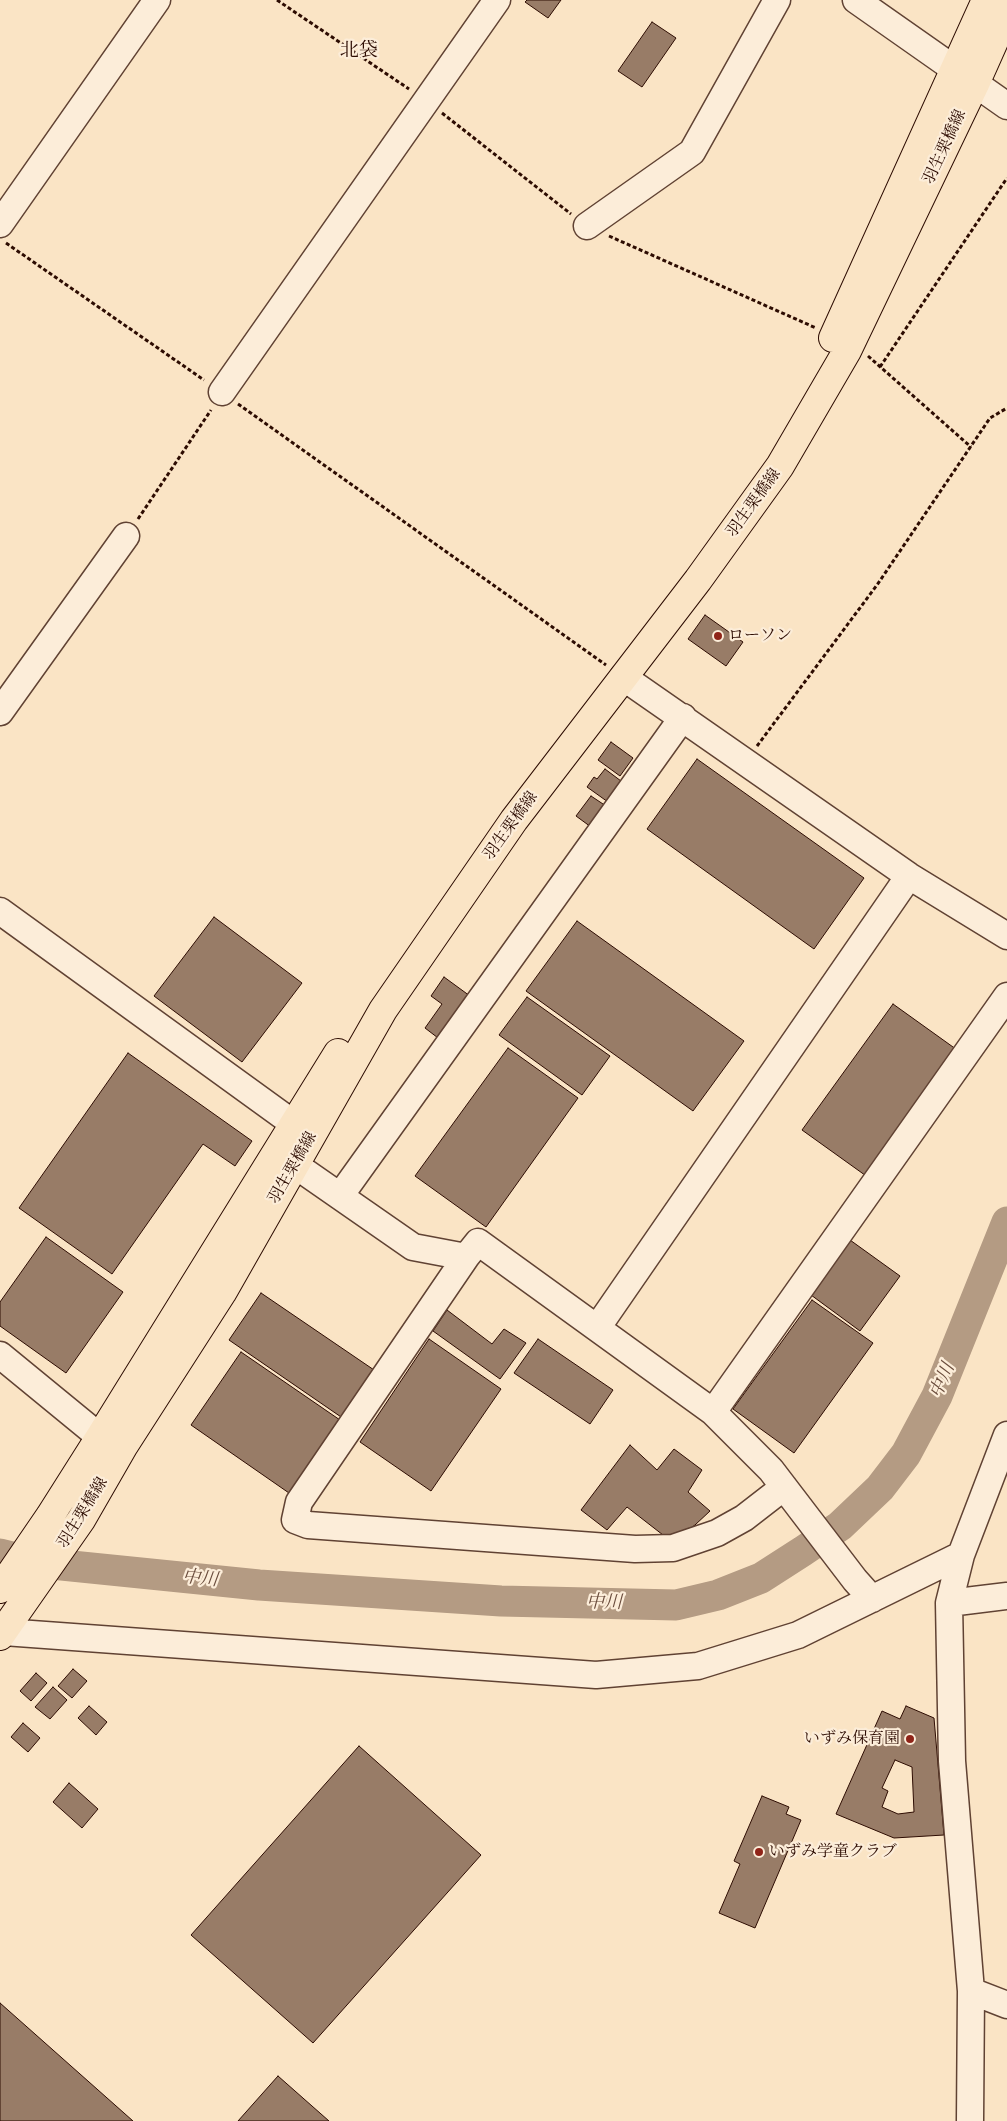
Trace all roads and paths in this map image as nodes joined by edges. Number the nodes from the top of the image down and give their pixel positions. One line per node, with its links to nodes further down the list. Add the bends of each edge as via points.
1 (157, 0): 12 (street)
2 (277, 0): 9 (path)
3 (498, 0): 9 (street)
4 (777, 0): 13 (street, via 692,152)
5 (856, 0): 8 (street)
6 (986, 0): 8 (main road, 羽生栗橋線)
7 (1007, 12): 8 (main road, 羽生栗橋線)
8 (964, 77): 10 (street); 15 (main road, 羽生栗橋線)
9 (427, 100): 13 (path); 17 (street)
10 (1007, 106)
11 (1007, 178): 16 (path)
12 (0, 224)
13 (587, 226): 15 (path)
14 (0, 239): 17 (path)
15 (843, 339): 16 (path); 21 (main road, 羽生栗橋線)
16 (880, 367): 19 (path)
17 (222, 392): 20 (path); 21 (path)
18 (1007, 408): 19 (path, via 990,418)
19 (971, 446): 24 (path, via 877,585)
20 (126, 536): 22 (street)
21 (616, 672): 23 (street); 29 (main road, 羽生栗橋線, via 498,812 390,969); 30 (main road, 羽生栗橋線, via 383,1010)
22 (0, 712)
23 (682, 717): 24 (street); 31 (street)
24 (746, 761): 25 (street)
25 (909, 876): 27 (street); 33 (street)
26 (4, 922): 29 (street)
27 (1007, 936)
28 (1007, 996): 35 (street)
29 (294, 1124): 37 (main road, 羽生栗橋線)
30 (295, 1165): 31 (street); 37 (main road, 羽生栗橋線, via 222,1293)
31 (340, 1196): 32 (street, via 413,1247)
32 (466, 1257): 33 (street, via 478,1242); 38 (street, via 299,1502 295,1520 308,1525 635,1550 673,1548 717,1533 744,1518)
33 (597, 1328): 35 (street)
34 (0, 1356): 37 (street)
35 (713, 1412): 38 (street, via 754,1451)
36 (1007, 1435): 39 (street)
37 (112, 1442): 40 (main road, 羽生栗橋線, via 50,1516); 44 (main road, 羽生栗橋線, via 80,1520)
38 (784, 1487): 41 (street)
39 (961, 1555): 41 (street); 43 (street)
40 (0, 1589)
41 (864, 1590): 44 (street, via 798,1635 698,1666 596,1675)
42 (1007, 1596): 43 (street)
43 (949, 1603): 45 (street, via 952,1761)
44 (5, 1630)
45 (971, 1991): 46 (street); 47 (street)
46 (1007, 2005)
47 (970, 2121)

